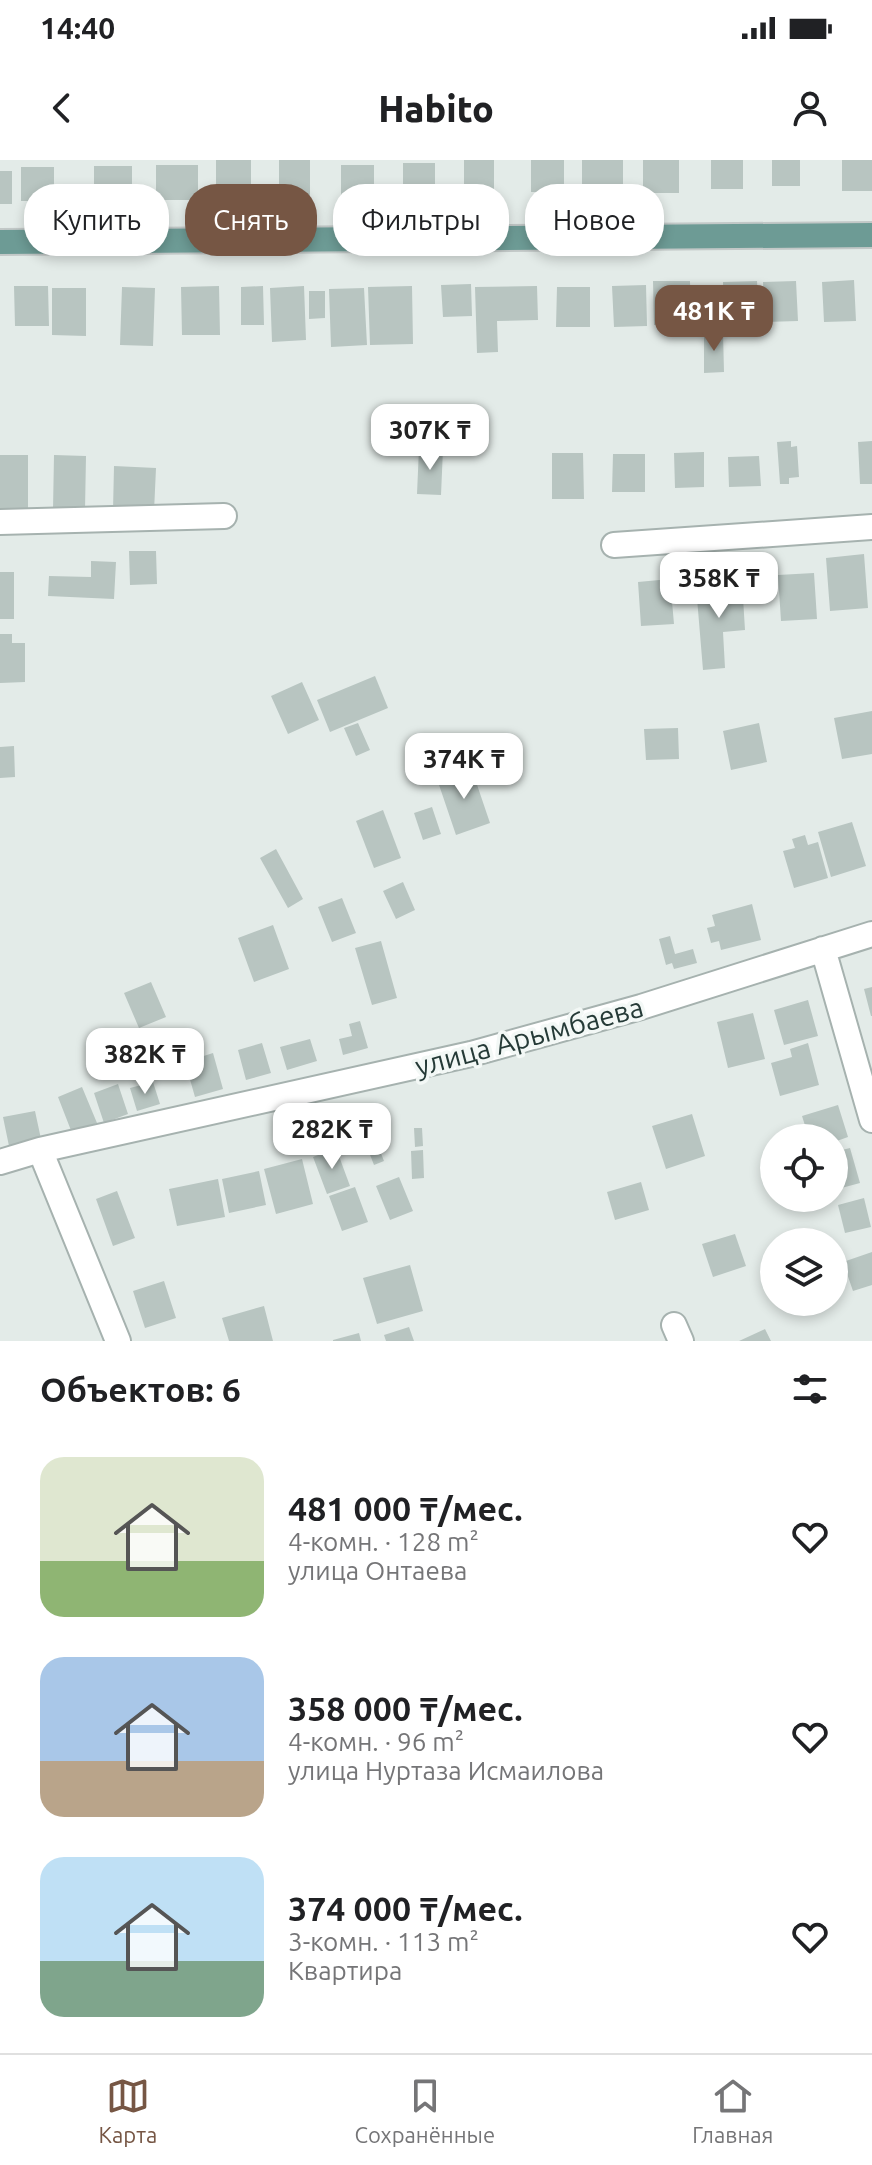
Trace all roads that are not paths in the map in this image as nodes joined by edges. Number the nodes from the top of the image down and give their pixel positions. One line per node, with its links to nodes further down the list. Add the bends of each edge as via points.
1 (872, 235): 2 (main road)
2 (0, 242)
3 (224, 516): 4 (street)
4 (0, 522)
5 (872, 527): 6 (street)
6 (614, 545)
7 (872, 934): 8 (street, улица Арымбаева)
8 (823, 949): 9 (street); 10 (street, улица Арымбаева, via 471,1054)
9 (872, 1120)
10 (40, 1150): 11 (street, улица Арымбаева); 12 (street)
11 (0, 1162)
12 (118, 1341)

